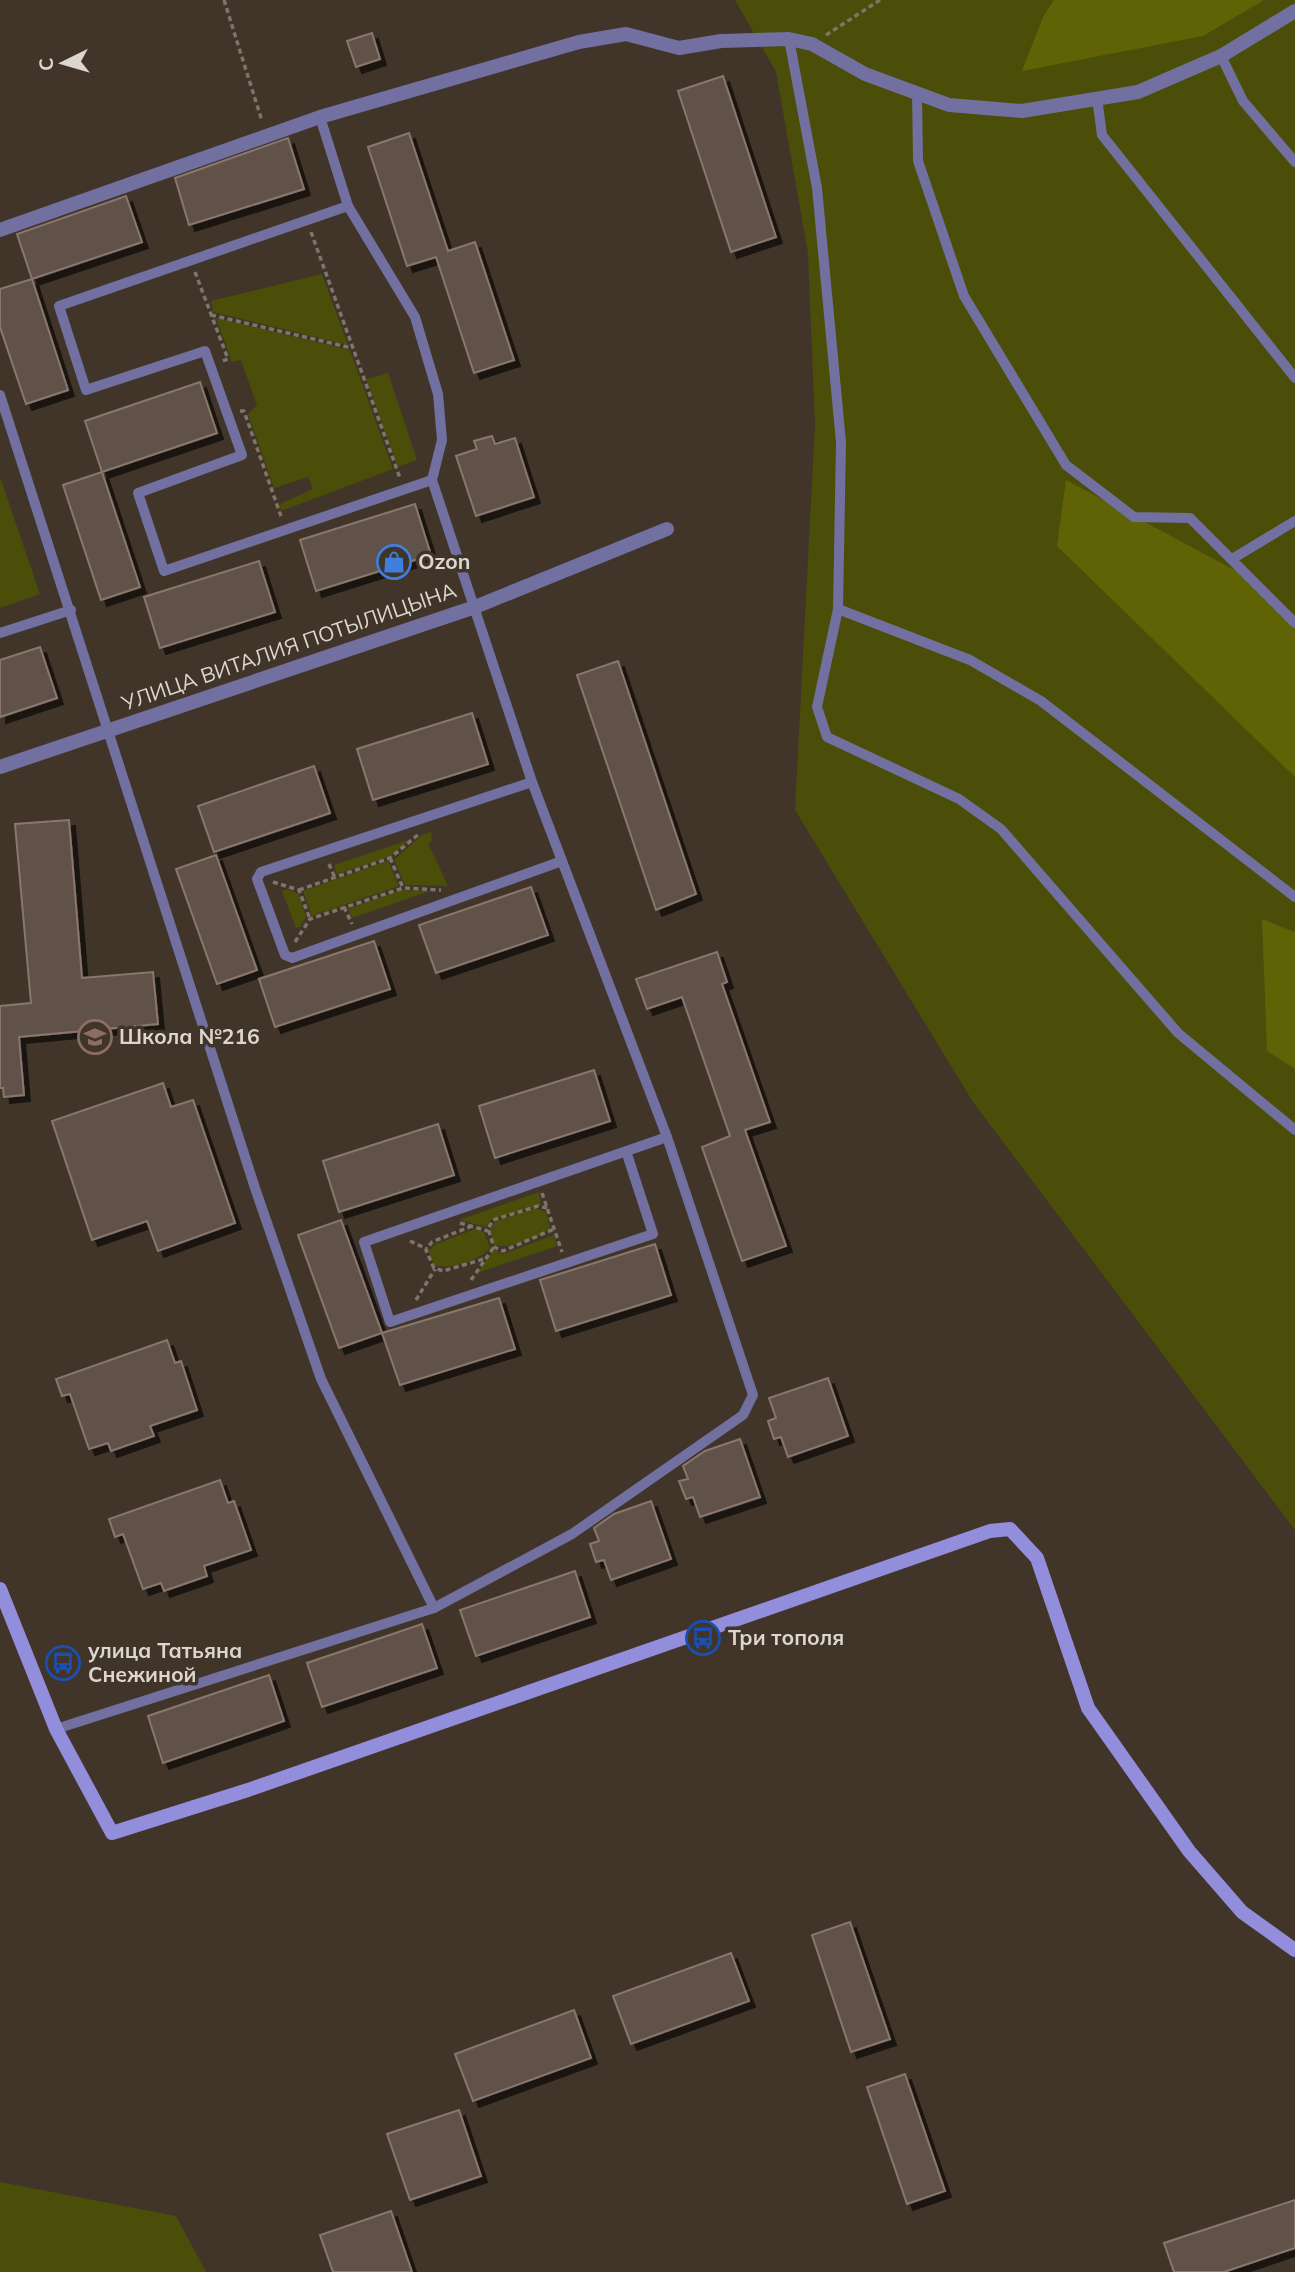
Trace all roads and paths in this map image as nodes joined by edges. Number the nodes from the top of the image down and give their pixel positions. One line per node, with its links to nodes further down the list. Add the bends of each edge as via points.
1 (224, 0): 10 (path)
2 (880, 0): 5 (path)
3 (1295, 11): 6 (street)
4 (789, 39): 5 (street); 9 (street, via 721,41 679,48 626,34 579,42); 25 (lane, via 817,188 841,442)
5 (812, 44): 7 (street, via 865,74)
6 (1221, 56): 8 (street, via 1138,92); 11 (lane, via 1243,101)
7 (917, 93): 8 (street, via 949,105 1022,111); 23 (lane, via 918,161 964,296 1066,465 1134,517 1190,518)
8 (1097, 98): 17 (lane, via 1102,135)
9 (320, 117): 10 (street); 12 (lane)
10 (267, 136): 14 (street)
11 (1295, 162)
12 (348, 206): 13 (lane); 19 (lane, via 419,330 438,394 442,440)
13 (306, 221): 16 (path); 20 (lane, via 59,306 86,390 205,351 242,456 138,493 164,571)
14 (0, 230)
15 (211, 315): 16 (path)
16 (352, 348): 20 (path)
17 (1295, 378)
18 (0, 395): 26 (lane)
19 (432, 480): 20 (lane); 24 (lane)
20 (405, 489)
21 (1295, 521): 23 (lane)
22 (667, 529): 24 (street, УЛИЦА ВИТАЛИЯ ПОТЫЛИЦЫНА)
23 (1232, 559): 27 (lane)
24 (475, 607): 29 (street, УЛИЦА ВИТАЛИЯ ПОТЫЛИЦЫНА); 31 (lane)
25 (838, 609): 38 (lane, via 970,660 1041,701); 42 (lane, via 817,707 827,737 959,799 1001,829 1178,1033)
26 (71, 610): 28 (lane); 29 (lane)
27 (1295, 623)
28 (0, 633)
29 (108, 731): 30 (street, УЛИЦА ВИТАЛИЯ ПОТЫЛИЦЫНА); 58 (lane, via 321,1379)
30 (0, 767)
31 (533, 782): 32 (lane); 34 (lane)
32 (440, 813): 33 (path); 35 (lane)
33 (390, 858): 36 (path); 37 (path)
34 (562, 862): 39 (lane); 43 (lane)
35 (257, 876): 37 (path); 41 (lane)
36 (403, 888): 39 (path, via 436,888); 40 (path)
37 (299, 890): 40 (path)
38 (1295, 897)
39 (458, 899): 41 (lane, via 294,958)
40 (310, 919): 41 (path)
41 (287, 956)
42 (1295, 1130)
43 (667, 1137): 44 (lane); 58 (lane, via 753,1395 743,1415 572,1534)
44 (626, 1151): 45 (lane); 53 (lane, via 653,1234)
45 (538, 1182): 46 (path); 47 (lane)
46 (547, 1208): 49 (path); 50 (path, via 538,1206 493,1220)
47 (446, 1214): 48 (path); 56 (lane, via 365,1242 390,1322)
48 (472, 1226): 50 (path); 54 (path, via 432,1242 426,1250)
49 (554, 1229): 51 (path, via 503,1251); 53 (path)
50 (488, 1231): 51 (path)
51 (494, 1247): 52 (path)
52 (484, 1259): 54 (path, via 443,1271); 55 (path)
53 (566, 1264): 55 (lane)
54 (435, 1269): 56 (path)
55 (464, 1298): 56 (lane)
56 (405, 1317)
57 (0, 1590): 59 (street)
58 (434, 1608): 59 (lane)
59 (56, 1730): 60 (street, via 112,1833 248,1790 990,1531 1010,1529 1037,1558 1088,1708 1168,1826 1242,1912)
60 (1295, 1950)

